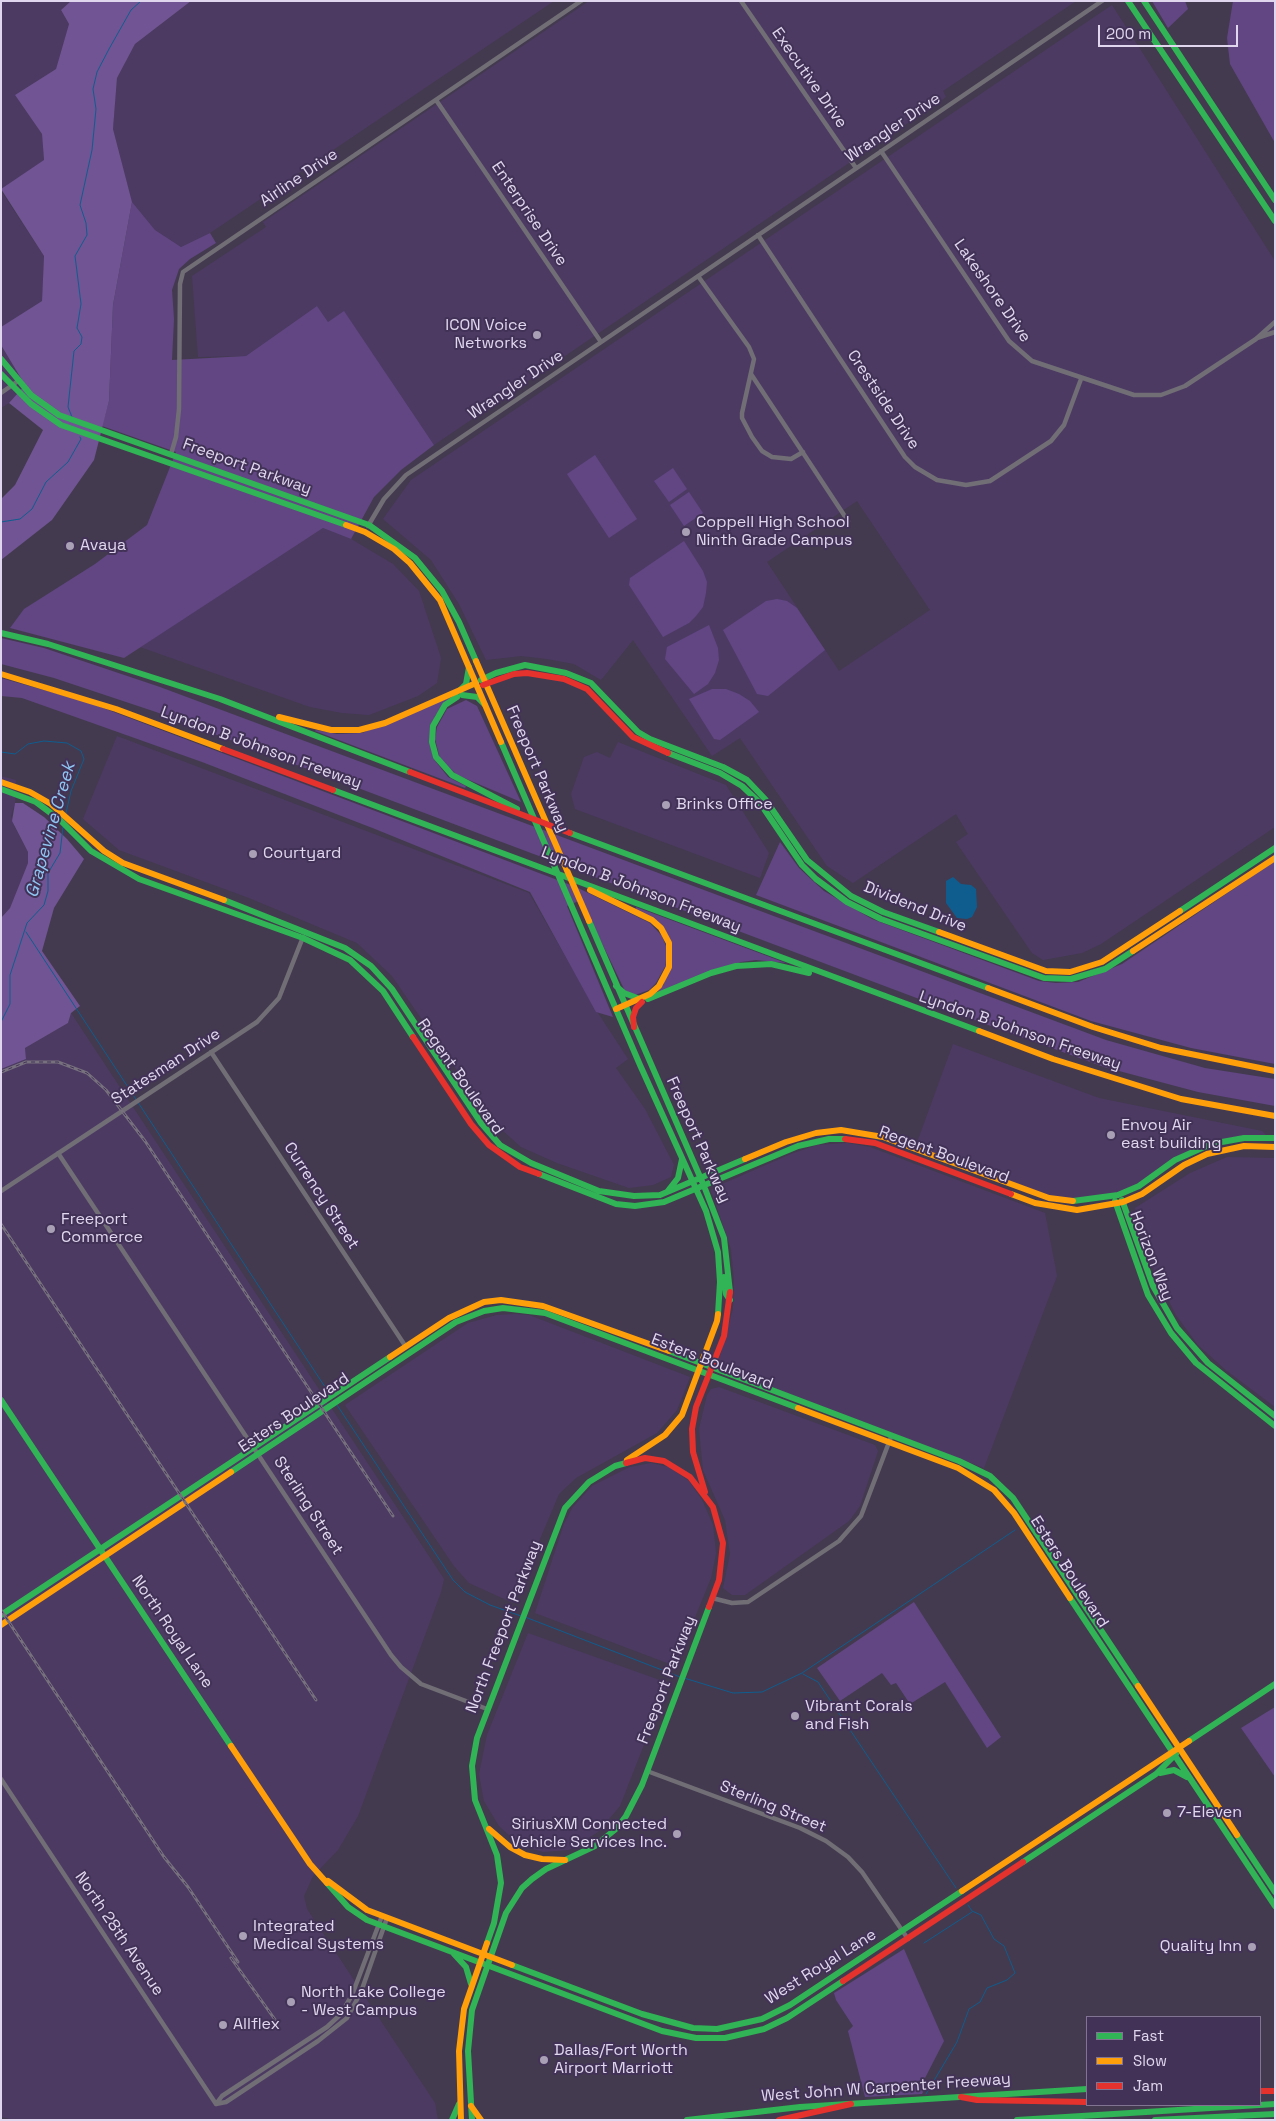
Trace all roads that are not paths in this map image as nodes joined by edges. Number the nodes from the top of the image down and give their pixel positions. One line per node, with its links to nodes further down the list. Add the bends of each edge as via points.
1 (581, 1): 6 (street, Airline Drive)
2 (740, 1): 8 (street, Executive Drive)
3 (1102, 1): 7 (street, Wrangler Drive)
4 (1128, 1): 10 (main road)
5 (1144, 1): 9 (main road)
6 (436, 100): 18 (street, Enterprise Drive); 27 (street, Airline Drive, via 183,272 180,284 179,409)
7 (881, 151): 8 (street, Wrangler Drive); 22 (street, Lakeshore Drive, via 1009,342 1032,361)
8 (856, 168): 13 (street, Wrangler Drive)
9 (1262, 180): 10 (main road); 11 (main road)
10 (1252, 186): 12 (main road)
11 (1275, 200)
12 (1275, 221)
13 (758, 235): 14 (street, Wrangler Drive); 22 (street, Crestside Drive, via 905,456 915,467 937,480 966,485 990,481 1051,440 1064,425)
14 (698, 276): 18 (street, Wrangler Drive); 21 (street, via 749,347 754,359)
15 (1275, 322): 17 (street, Lakeshore Drive)
16 (1275, 332): 17 (street, Lakeshore Drive)
17 (1256, 339): 22 (street, Lakeshore Drive, via 1185,386 1161,395 1134,395)
18 (601, 342): 31 (street, Wrangler Drive, via 406,475 384,498)
19 (1, 359): 23 (main road, Freeport Parkway)
20 (1, 374): 24 (main road, Freeport Parkway)
21 (751, 374): 26 (street); 26 (street, via 742,418 752,437 762,451 772,457 791,459)
22 (1081, 379)
23 (18, 381): 24 (street); 27 (main road, Freeport Parkway, via 48,408 82,425)
24 (12, 386): 25 (street); 28 (main road, Freeport Parkway, via 48,417 77,432)
25 (1, 393)
26 (803, 452): 30 (street)
27 (171, 454): 28 (main road); 29 (main road, Freeport Parkway)
28 (167, 461): 29 (main road, Freeport Parkway)
29 (267, 493): 31 (main road, Freeport Parkway)
30 (848, 521)
31 (367, 528): 32 (main road, Freeport Parkway, via 415,558)
32 (436, 587): 34 (main road, Freeport Parkway); 36 (main road, Freeport Parkway, via 459,622)
33 (1, 632): 39 (main road, Lyndon B Johnson Freeway)
34 (469, 668): 37 (main road, Freeport Parkway); 38 (main road, via 466,684)
35 (1, 674): 47 (main road, Lyndon B Johnson Freeway, via 116,709)
36 (484, 682): 37 (main road, Dividend Drive); 52 (main road, Dividend Drive, via 496,673 525,665 566,672 590,683 647,745 690,758 732,778 751,793 802,864 847,902 863,912); 53 (main road, Freeport Parkway)
37 (477, 685): 38 (main road, Dividend Drive); 40 (main road, Freeport Parkway)
38 (460, 693): 39 (main road, via 385,723 345,731 317,728); 40 (main road, via 477,698); 45 (main road, via 445,705 433,726 433,750 440,764 458,779)
39 (220, 699): 45 (main road, Lyndon B Johnson Freeway)
40 (485, 705): 57 (main road, Freeport Parkway)
41 (1, 782): 43 (main road, Regent Boulevard)
42 (1, 789): 43 (main road, Regent Boulevard)
43 (16, 790): 44 (main road, Regent Boulevard)
44 (37, 800): 49 (main road, Regent Boulevard, via 64,813 104,851 123,864); 50 (main road, Regent Boulevard, via 91,851 119,869)
45 (552, 826): 60 (main road, Lyndon B Johnson Freeway, via 1093,1027 1161,1048)
46 (1275, 848): 52 (main road, Dividend Drive, via 1112,957 1092,966 1070,972 1046,971)
47 (503, 853): 54 (main road, Lyndon B Johnson Freeway); 55 (main road, via 640,913 661,928 669,943 669,967 658,986)
48 (1275, 858): 52 (main road, Dividend Drive, via 1116,963 1094,973 1070,979 1044,978)
49 (222, 899): 50 (main road); 51 (main road, Regent Boulevard)
50 (219, 906): 51 (main road, Regent Boulevard)
51 (305, 935): 59 (street, Statesman Drive, via 288,981 272,1007 257,1022); 67 (main road, Regent Boulevard, via 350,960 383,991 471,1124 508,1160 616,1204 654,1204); 71 (main road, Regent Boulevard, via 345,948 371,966 384,980 481,1124 508,1151 599,1191 634,1196)
52 (981, 951)
53 (616, 986): 55 (main road, via 624,994); 56 (main road, Freeport Parkway)
54 (868, 991): 55 (main road, via 785,966 759,963 726,968); 61 (main road, Lyndon B Johnson Freeway, via 1121,1081 1181,1099)
55 (641, 1001): 56 (main road); 58 (main road, via 633,1017)
56 (625, 1007): 57 (main road); 58 (main road, Freeport Parkway)
57 (617, 1011): 65 (main road, Freeport Parkway)
58 (634, 1027): 66 (main road, Freeport Parkway)
59 (211, 1052): 64 (street, Statesman Drive); 78 (street, Currency Street)
60 (1275, 1071)
61 (1275, 1116)
62 (1275, 1138): 70 (main road, Regent Boulevard, via 1224,1140 1199,1148)
63 (1275, 1147): 73 (main road, Regent Boulevard, via 1244,1146 1207,1154 1184,1165 1142,1194)
64 (58, 1154): 69 (street, Statesman Drive); 88 (street, Sterling Street)
65 (681, 1155): 67 (main road, Freeport Parkway); 71 (main road, via 675,1185)
66 (701, 1179): 67 (main road, Regent Boulevard); 68 (main road, Freeport Parkway); 72 (main road, Regent Boulevard, via 786,1142 841,1130 883,1137 1049,1198 1080,1201)
67 (695, 1186): 68 (main road, Regent Boulevard); 71 (main road, Regent Boulevard); 74 (main road, Freeport Parkway, via 712,1228)
68 (704, 1186): 73 (main road, Regent Boulevard, via 806,1144 837,1138 876,1143 1035,1203 1077,1210); 75 (main road, Freeport Parkway, via 726,1244)
69 (1, 1191)
70 (1121, 1194): 72 (main road, Regent Boulevard); 73 (main road, Horizon Way)
71 (662, 1195)
72 (1113, 1196): 73 (main road, Horizon Way)
73 (1120, 1203): 76 (main road, Horizon Way, via 1153,1286); 77 (main road, Horizon Way, via 1143,1282)
74 (720, 1266): 75 (main road); 79 (main road, Freeport Parkway, via 717,1321)
75 (730, 1300): 80 (main road, Freeport Parkway, via 724,1336)
76 (1167, 1311): 77 (main road); 84 (main road, Horizon Way, via 1194,1350)
77 (1160, 1316): 85 (main road, Horizon Way, via 1196,1363)
78 (407, 1350): 79 (main road, Esters Boulevard, via 461,1311 484,1302 501,1300 543,1306); 81 (main road, Esters Boulevard, via 470,1316 511,1308 545,1314); 88 (main road, Esters Boulevard)
79 (702, 1364): 80 (main road, Esters Boulevard); 81 (main road, Freeport Parkway)
80 (712, 1367): 82 (main road, Freeport Parkway); 87 (main road, Esters Boulevard)
81 (700, 1372): 82 (main road, Esters Boulevard); 89 (main road, Freeport Parkway, via 678,1421 657,1442)
82 (708, 1375): 87 (main road, Esters Boulevard); 90 (main road, Freeport Parkway, via 696,1407 692,1434)
83 (1, 1400): 91 (main road, North Royal Lane)
84 (1272, 1413): 85 (main road)
85 (1266, 1418): 86 (main road, Horizon Way)
86 (1275, 1426)
87 (890, 1440): 94 (street, via 861,1516 839,1541 748,1602 732,1604); 99 (main road, Esters Boulevard, via 990,1476 1013,1498)
88 (257, 1450): 91 (main road, Esters Boulevard); 92 (main road, Esters Boulevard); 98 (street, Sterling Street, via 401,1667 421,1684)
89 (622, 1463): 90 (main road, via 647,1458 664,1460 690,1477); 98 (main road, North Freeport Parkway, via 589,1482 565,1508)
90 (706, 1495): 94 (main road, Freeport Parkway, via 715,1512 723,1544 722,1567)
91 (100, 1549): 92 (main road, North Royal Lane); 93 (main road, Esters Boulevard)
92 (105, 1556): 93 (main road, Esters Boulevard); 106 (main road, North Royal Lane)
93 (37, 1596): 95 (main road, Esters Boulevard); 96 (main road, Esters Boulevard)
94 (712, 1598): 100 (main road, Freeport Parkway)
95 (1, 1616)
96 (1, 1625)
97 (1275, 1684): 99 (main road, West Royal Lane)
98 (487, 1709): 104 (main road, North Freeport Parkway, via 473,1754 472,1778 475,1800)
99 (1175, 1752): 101 (main road, West Royal Lane); 103 (main road, Esters Boulevard); 107 (main road, Esters Boulevard); 111 (main road, West Royal Lane)
100 (647, 1771): 105 (main road, Freeport Parkway, via 634,1803 617,1828 590,1849); 111 (street, Sterling Street, via 800,1828 826,1841 862,1872)
101 (1156, 1774): 103 (main road, via 1174,1770); 112 (main road, West Royal Lane)
102 (1, 1779): 131 (street, North 28th Avenue)
103 (1191, 1781): 108 (main road, Esters Boulevard)
104 (488, 1828): 105 (main road, via 525,1855); 114 (main road, via 501,1882)
105 (566, 1860): 114 (main road, via 546,1869 522,1888)
106 (322, 1878): 109 (main road, North Royal Lane, via 357,1905); 110 (main road, North Royal Lane, via 356,1914)
107 (1275, 1892)
108 (1275, 1906)
109 (384, 1917): 110 (street); 114 (main road, West Royal Lane)
110 (382, 1924): 113 (main road, North Royal Lane); 131 (street, via 342,2013 222,2096); 131 (street, via 362,1992 347,2018 226,2102)
111 (902, 1931): 112 (street, Sterling Street); 118 (main road, West Royal Lane)
112 (908, 1939): 119 (main road, West Royal Lane)
113 (451, 1951): 115 (main road, North Royal Lane); 117 (main road, via 466,1967)
114 (486, 1955): 115 (main road); 116 (main road); 120 (main road, West Royal Lane)
115 (479, 1962): 116 (main road, West Royal Lane); 117 (main road)
116 (487, 1964): 121 (main road, West Royal Lane); 125 (main road, via 472,2010)
117 (471, 1984): 124 (main road, via 464,2009)
118 (823, 1984): 119 (main road); 122 (main road, West Royal Lane, via 782,2010)
119 (828, 1992): 123 (main road, West Royal Lane, via 778,2023)
120 (622, 2006): 121 (main road); 122 (main road, West Royal Lane, via 693,2028)
121 (618, 2016): 123 (main road, West Royal Lane, via 676,2035)
122 (727, 2028): 123 (main road)
123 (728, 2038)
124 (459, 2057): 125 (main road); 132 (main road)
125 (468, 2057): 136 (main road)
126 (1086, 2089): 129 (main road, West John W Carpenter Freeway)
127 (1275, 2090): 128 (main road)
128 (1261, 2091)
129 (961, 2097): 130 (main road); 133 (main road, West John W Carpenter Freeway)
130 (1086, 2102)
131 (216, 2104)
132 (459, 2104): 139 (main road); 140 (main road)
133 (851, 2104): 143 (main road, West John W Carpenter Freeway, via 747,2111); 144 (main road, via 836,2110)
134 (1261, 2104): 135 (main road)
135 (1275, 2104)
136 (471, 2106): 141 (main road); 142 (main road)
137 (1221, 2106): 145 (main road)
138 (1275, 2114): 146 (main road)
139 (452, 2120)
140 (461, 2120)
141 (472, 2120)
142 (480, 2120)
143 (687, 2120)
144 (779, 2120)
145 (1017, 2120)
146 (1155, 2120)

